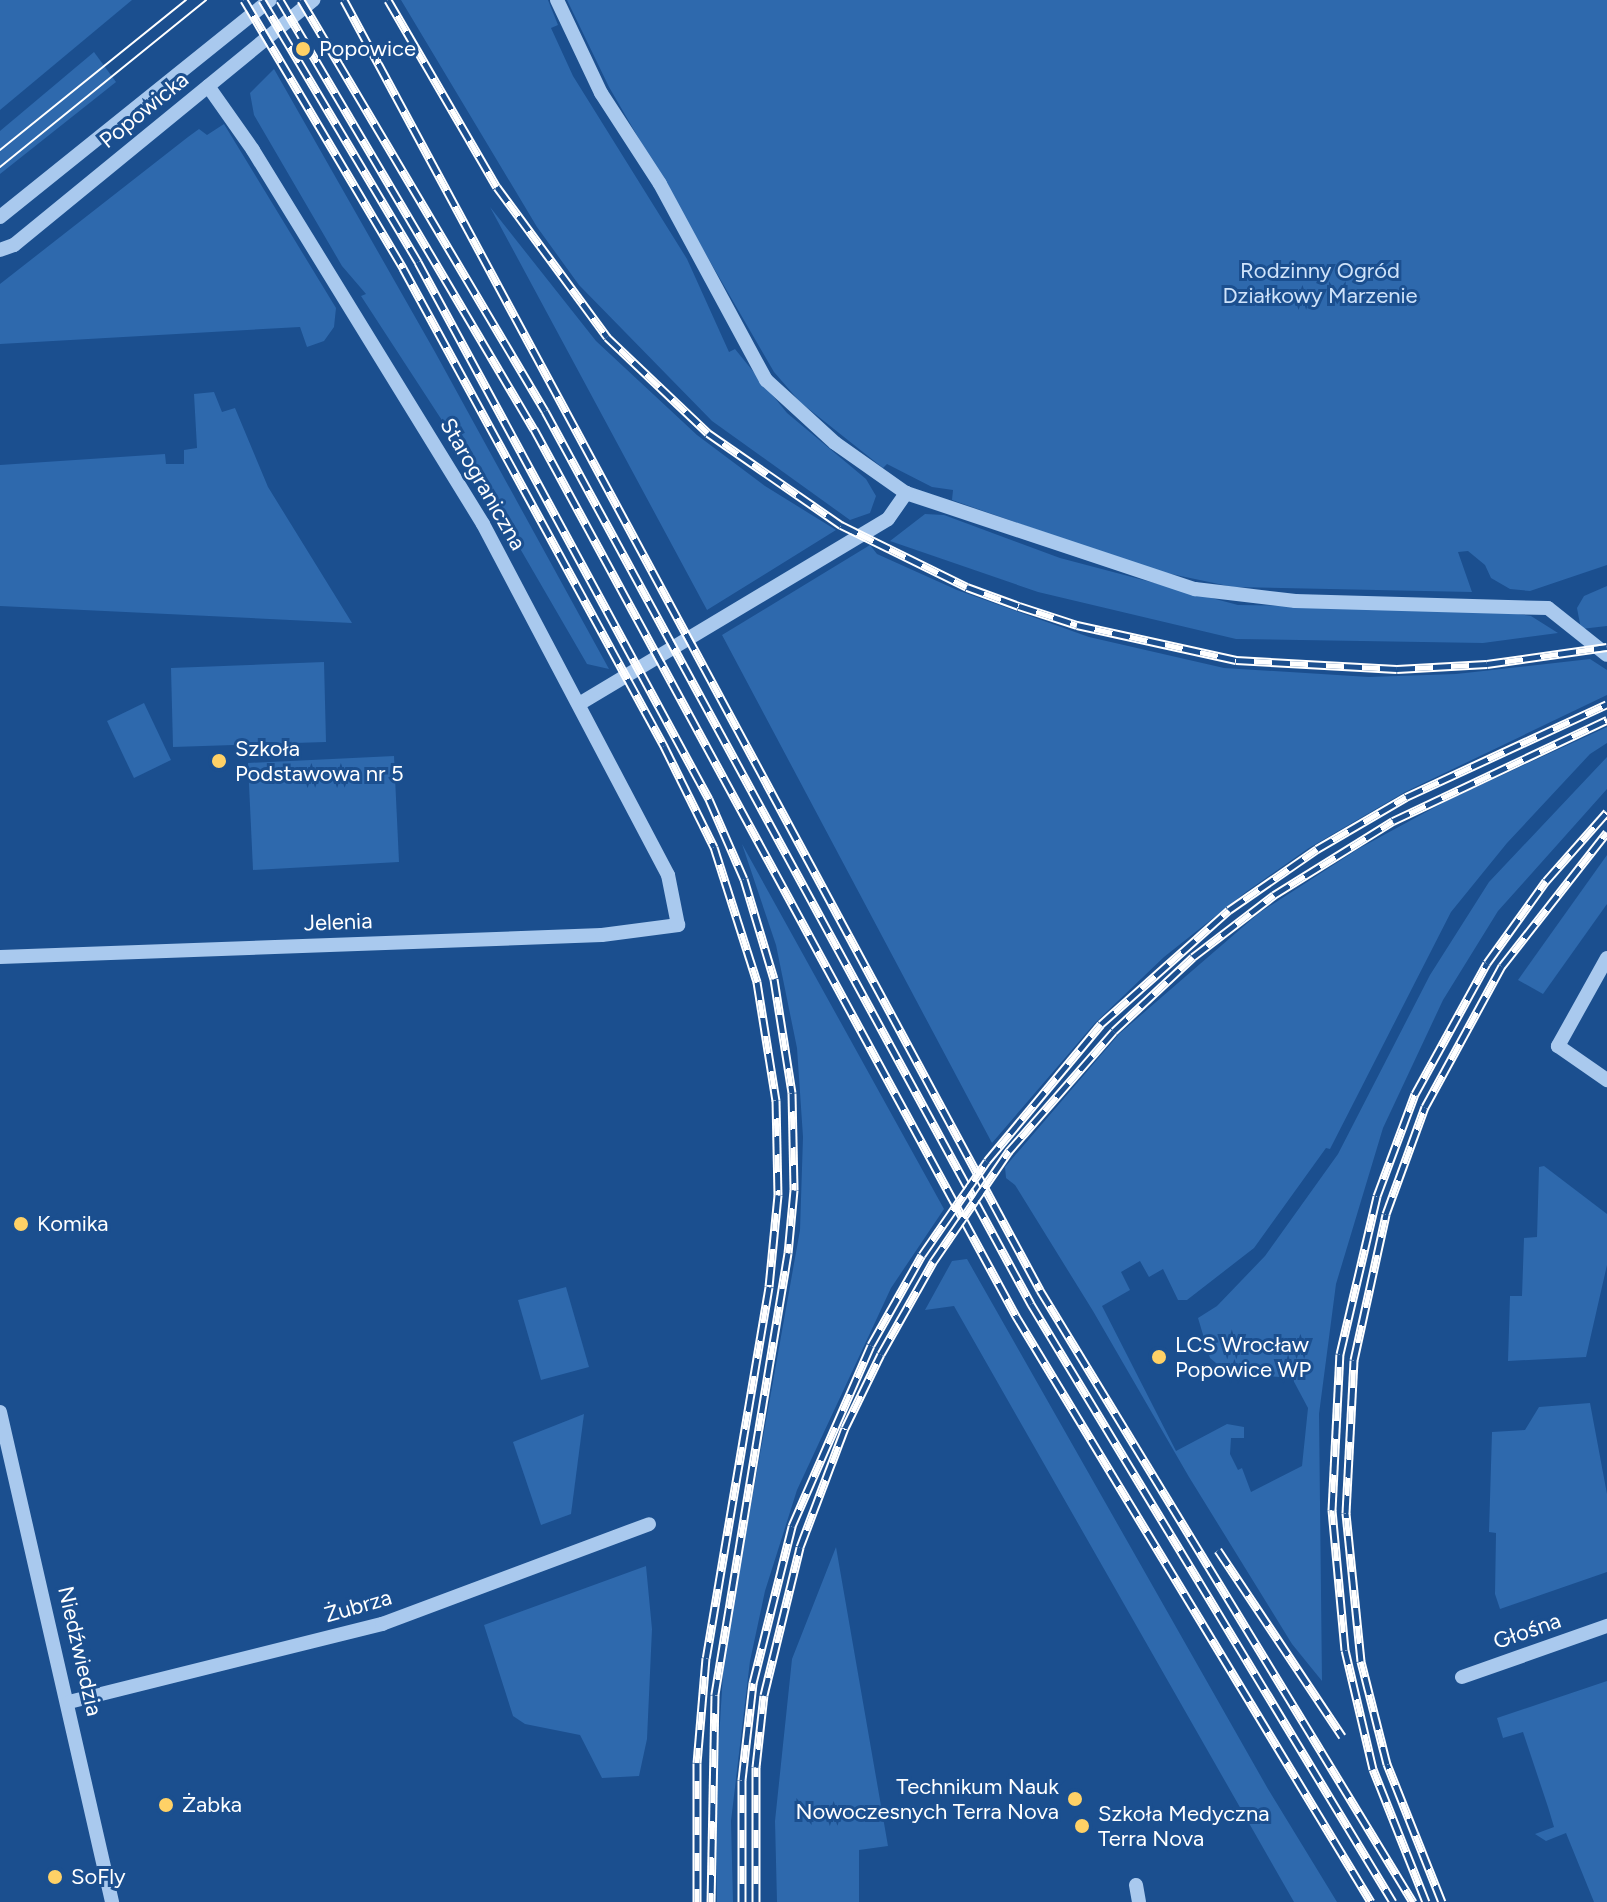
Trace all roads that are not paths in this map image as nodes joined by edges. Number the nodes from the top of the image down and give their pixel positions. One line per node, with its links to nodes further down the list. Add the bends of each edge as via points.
1 (270, 0): 5 (street, Popowicka)
2 (313, 0): 4 (street, Popowicka)
3 (557, 0): 7 (street, via 601,93 667,197 766,380 835,443)
4 (208, 86): 6 (street, Popowicka, via 14,245); 9 (street, Starograniczna, via 241,130 483,524)
5 (0, 217)
6 (0, 250)
7 (906, 493): 8 (street, via 1195,589 1295,601 1548,608); 9 (street, via 888,519)
8 (1607, 655)
9 (579, 704): 10 (street, Starograniczna, via 668,875)
10 (678, 925): 11 (street, Jelenia, via 602,935)
11 (0, 957)
12 (1607, 958): 13 (street, via 1558,1046)
13 (1607, 1080)
14 (0, 1412): 18 (street, Niedźwiedzia)
15 (649, 1524): 18 (street, Żubrza, via 382,1624)
16 (1607, 1626): 17 (street, Głośna)
17 (1462, 1677)
18 (69, 1702): 20 (street, Niedźwiedzia)
19 (1136, 1885): 21 (street)
20 (112, 1902)
21 (1139, 1902)

